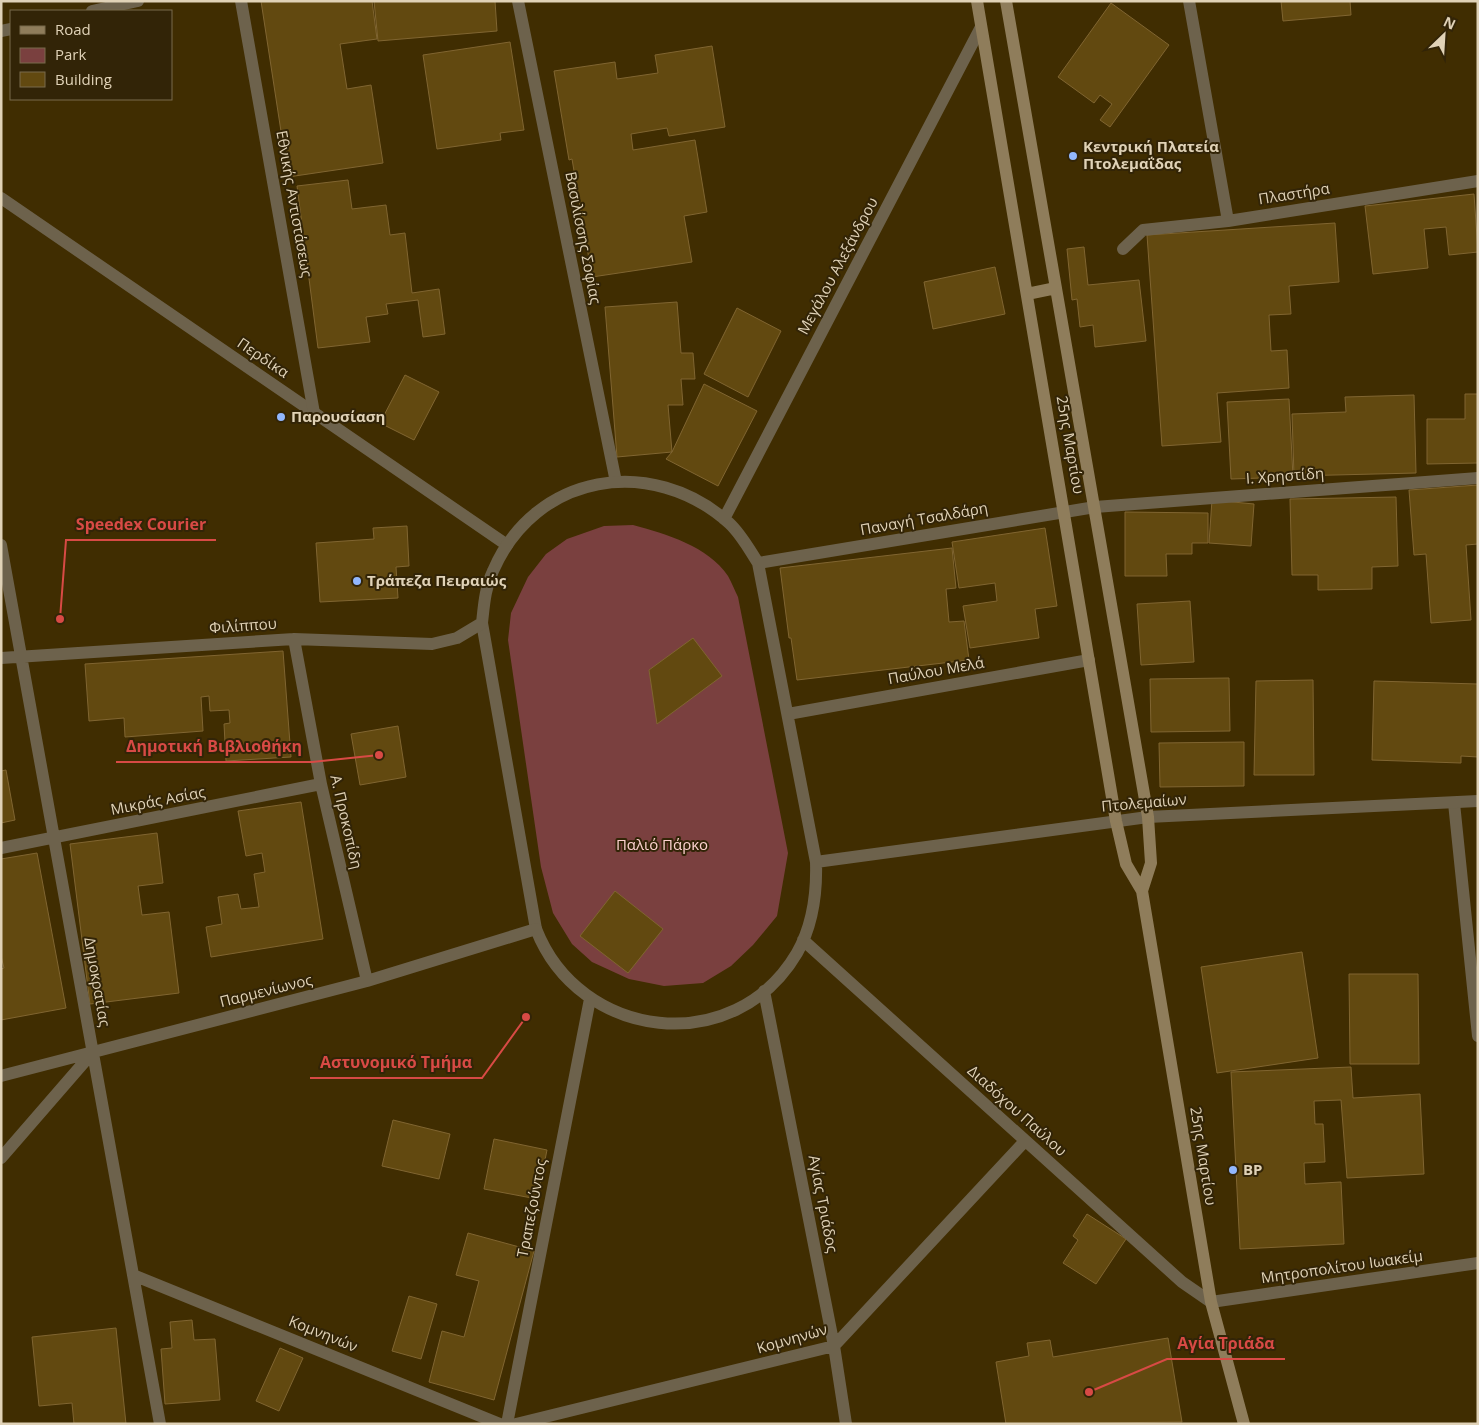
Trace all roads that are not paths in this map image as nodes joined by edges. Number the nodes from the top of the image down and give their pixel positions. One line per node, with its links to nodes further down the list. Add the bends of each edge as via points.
1 (138, 1): 7 (street)
2 (241, 1): 15 (street, Εθνικής Αντιστάσεως)
3 (518, 1): 17 (street, Βασιλίσσης Σοφίας)
4 (977, 1): 8 (main road, 25ης Μαρτίου)
5 (1006, 1): 13 (main road, 25ης Μαρτίου)
6 (1189, 1): 11 (street)
7 (97, 10)
8 (981, 27): 14 (main road, 25ης Μαρτίου); 20 (street, Μεγάλου Αλεξάνδρου)
9 (1478, 181): 11 (street, Πλαστήρα)
10 (1, 198): 15 (street, Περδίκα)
11 (1228, 221): 12 (street, Πλαστήρα, via 1143,230)
12 (1123, 249)
13 (1056, 288): 14 (main road); 18 (main road, 25ης Μαρτίου)
14 (1027, 294): 19 (main road, 25ης Μαρτίου)
15 (314, 413): 22 (street, Περδίκα)
16 (1478, 478): 18 (street, Ι. Χρηστίδη)
17 (616, 482): 20 (street, via 646,482 670,488 692,496); 22 (street, via 575,490 554,501 534,514)
18 (1095, 508): 19 (street, Παναγή Τσαλδάρη); 33 (main road, 25ης Μαρτίου)
19 (1064, 511): 23 (street, Παναγή Τσαλδάρη); 28 (main road, 25ης Μαρτίου)
20 (724, 519): 23 (street, via 746,543)
21 (1, 545): 26 (street, Δημοκρατίας)
22 (506, 545): 24 (street, via 492,572)
23 (758, 563): 29 (street)
24 (482, 623): 25 (street, Φιλίππου, via 457,638 432,644); 39 (street)
25 (294, 639): 26 (street, Φιλίππου); 30 (street, Α. Προκοπίδη)
26 (21, 656): 27 (street, Φιλίππου); 35 (street, Δημοκρατίας)
27 (1, 658)
28 (1089, 660): 29 (street, Παύλου Μελά); 34 (main road, 25ης Μαρτίου)
29 (788, 714): 37 (street)
30 (320, 784): 35 (street, Μικράς Ασίας); 41 (street, Α. Προκοπίδη)
31 (1478, 801): 32 (street, Πτολεμαίων)
32 (1454, 803): 33 (street, Πτολεμαίων); 44 (street)
33 (1148, 817): 34 (street, Πτολεμαίων); 38 (main road, 25ης Μαρτίου, via 1151,863)
34 (1116, 821): 37 (street, Πτολεμαίων); 38 (main road, 25ης Μαρτίου, via 1126,864)
35 (54, 838): 36 (street, Μικράς Ασίας); 45 (street, Δημοκρατίας)
36 (1, 848)
37 (816, 862): 40 (street, via 814,909)
38 (1142, 891): 51 (main road, 25ης Μαρτίου)
39 (536, 929): 41 (street, Παρμενίωνος); 43 (street, via 553,963)
40 (803, 940): 42 (street, via 784,972); 47 (street, Διαδόχου Παύλου)
41 (367, 982): 45 (street, Παρμενίωνος)
42 (764, 991): 43 (street, via 747,1004 725,1014 679,1024 631,1018); 52 (street, Αγίας Τριάδος)
43 (590, 999): 55 (street, Τραπεζούντος)
44 (1478, 1036)
45 (93, 1052): 46 (street, Παρμενίωνος); 48 (street); 50 (street, Δημοκρατίας)
46 (1, 1076)
47 (1025, 1141): 51 (street, Διαδόχου Παύλου, via 1182,1282); 52 (street, Κομνηνών)
48 (1, 1158)
49 (1478, 1263): 51 (street, Μητροπολίτου Ιωακείμ)
50 (134, 1275): 53 (street, Δημοκρατίας); 54 (street, Κομνηνών)
51 (1211, 1302): 58 (main road, 25ης Μαρτίου)
52 (834, 1346): 56 (street, Κομνηνών); 57 (street, Αγίας Τριάδος)
53 (160, 1424)
54 (500, 1424)
55 (506, 1424)
56 (516, 1424)
57 (846, 1424)
58 (1244, 1424)

